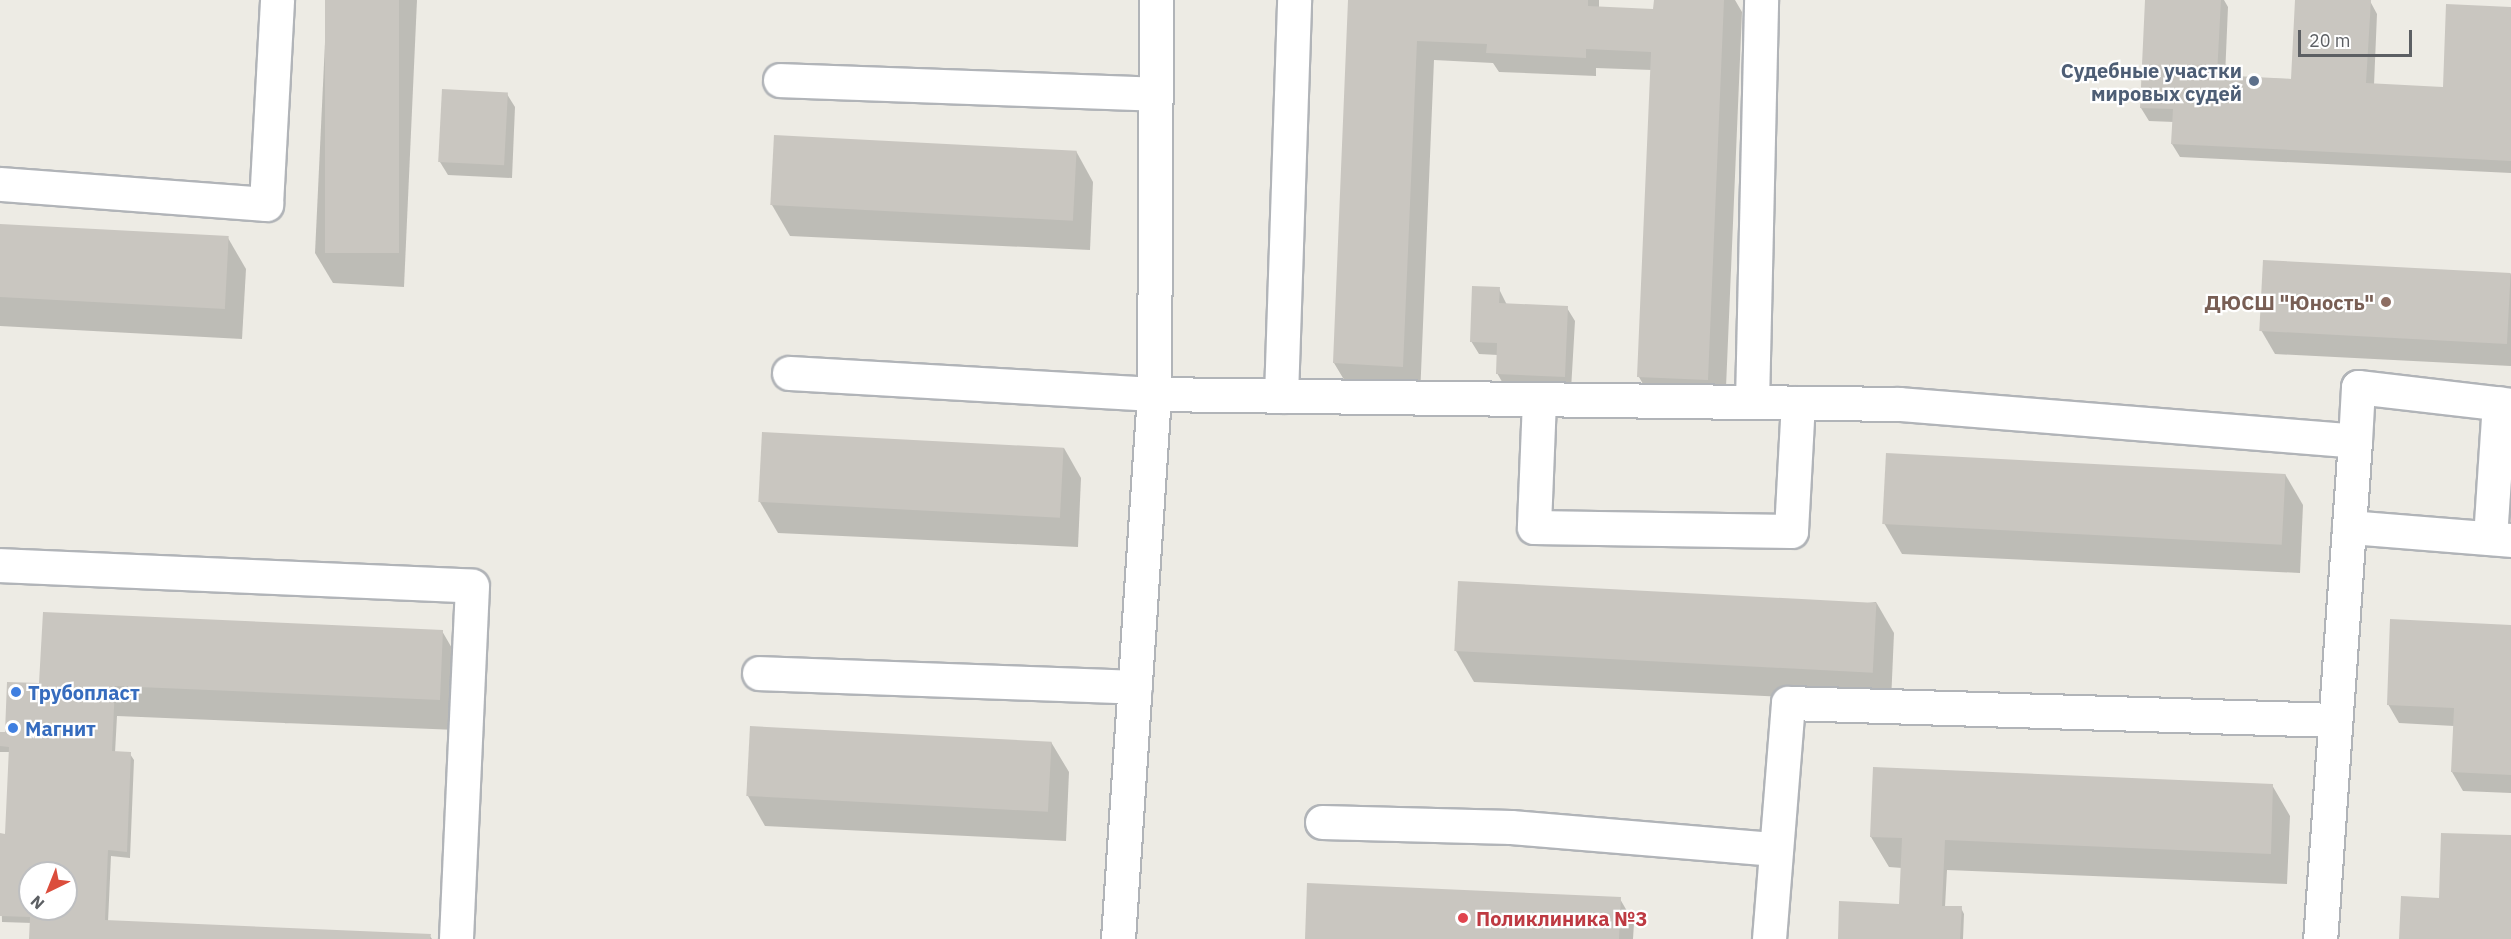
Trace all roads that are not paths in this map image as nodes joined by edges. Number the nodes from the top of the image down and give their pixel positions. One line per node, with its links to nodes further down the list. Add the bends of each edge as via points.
1 (277, 0): 7 (lane, via 266,204)
2 (1156, 0): 6 (lane)
3 (1294, 0): 10 (lane)
4 (1761, 0): 12 (lane)
5 (780, 80): 6 (lane)
6 (1153, 94): 9 (lane)
7 (0, 184)
8 (789, 373): 9 (lane)
9 (1154, 394): 10 (lane); 20 (lane)
10 (1281, 396): 11 (lane)
11 (1539, 400): 12 (lane); 13 (lane, via 1534,527 1791,531)
12 (1752, 402): 13 (lane)
13 (1798, 403): 15 (lane, via 1899,404)
14 (2505, 404): 15 (lane, via 2358,387); 17 (lane)
15 (2355, 441): 16 (lane)
16 (2349, 527): 17 (lane); 21 (lane)
17 (2500, 539)
18 (0, 565): 24 (lane, via 472,586)
19 (759, 673): 20 (lane)
20 (1135, 687): 25 (lane)
21 (2334, 720): 23 (lane, via 1788,703); 27 (lane)
22 (1322, 822): 23 (lane, via 1511,827)
23 (1775, 849): 26 (lane)
24 (456, 939)
25 (1118, 939)
26 (1768, 939)
27 (2320, 939)

